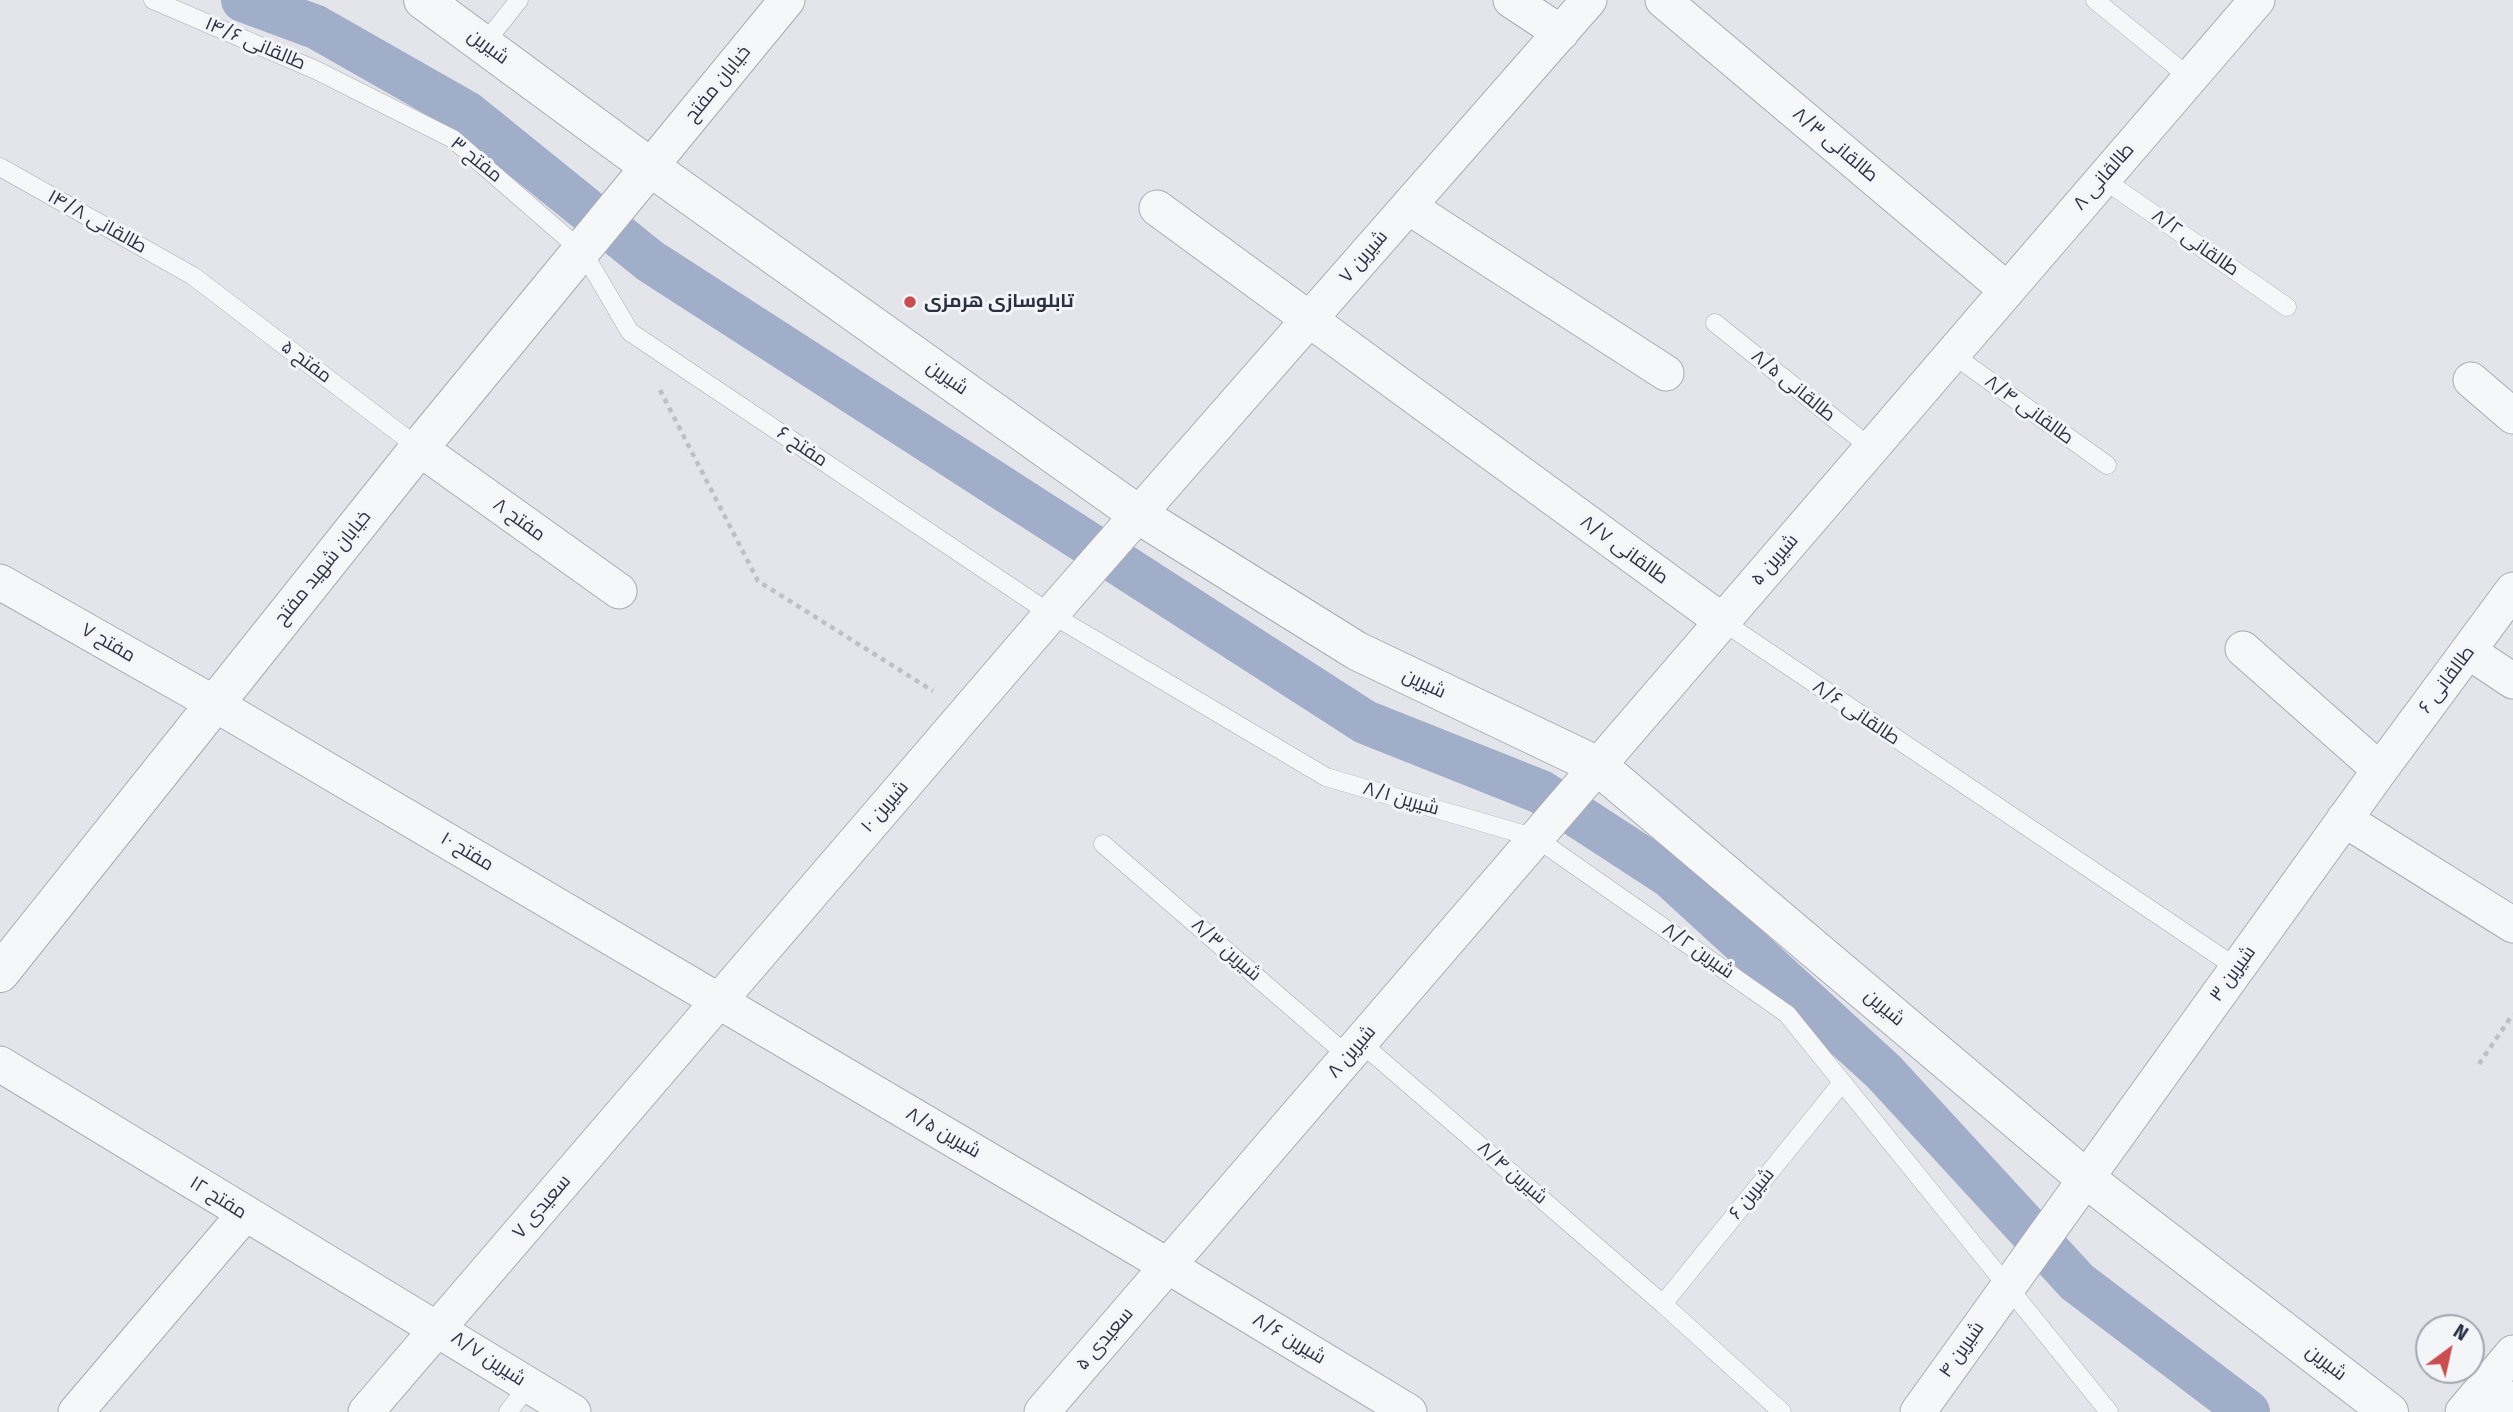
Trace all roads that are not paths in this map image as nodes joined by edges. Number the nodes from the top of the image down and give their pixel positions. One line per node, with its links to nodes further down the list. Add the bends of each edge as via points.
1 (153, 0): 12 (lane, طالقانی ۱۴/۶)
2 (423, 0): 11 (street, شیرین)
3 (519, 0): 11 (lane)
4 (787, 0): 15 (street, خیابان مفتح)
5 (1511, 0): 10 (street)
6 (1589, 0): 10 (street, شیرین ۷)
7 (1663, 0): 21 (street, طالقانی ۸/۳)
8 (2095, 0): 13 (lane)
9 (2257, 0): 13 (street, طالقانی ۸)
10 (1561, 33): 17 (street, شیرین ۷)
11 (484, 44): 15 (street, شیرین)
12 (318, 71): 19 (lane, مفتح ۳, via 453,139)
13 (2190, 78): 16 (street, طالقانی ۸)
14 (0, 167): 20 (lane, طالقانی ۱۴/۸)
15 (650, 167): 19 (street, خیابان شهید مفتح); 32 (street, شیرین)
16 (2103, 179): 21 (street, طالقانی ۸); 22 (lane, طالقانی ۸/۲)
17 (1409, 206): 23 (street, شیرین ۷); 26 (street)
18 (1157, 208): 23 (street, طالقانی ۸/۷)
19 (583, 252): 29 (street, خیابان شهید مفتح); 36 (lane, مفتح ۶, via 630,332)
20 (193, 276): 29 (lane, مفتح ۵)
21 (2007, 290): 25 (street, طالقانی ۸)
22 (2287, 307)
23 (1310, 319): 32 (street, شیرین ۷); 37 (street, طالقانی ۸/۷)
24 (1715, 323): 30 (lane, طالقانی ۸/۵)
25 (1952, 354): 30 (street, شیرین ۵); 31 (lane, طالقانی ۸/۴)
26 (1666, 373)
27 (2471, 380): 28 (street)
28 (2513, 416)
29 (419, 448): 35 (street, مفتح ۸); 41 (street, خیابان شهید مفتح)
30 (1871, 448): 37 (street, شیرین ۵)
31 (2106, 465)
32 (1139, 515): 36 (street, شیرین ۷); 43 (street, شیرین, via 1357,651)
33 (0, 582): 41 (street, مفتح ۷)
34 (2513, 590): 39 (street, طالقانی ۶)
35 (619, 592)
36 (1051, 614): 42 (lane, مفتح ۶); 51 (street, شیرین ۱۰)
37 (1722, 621): 43 (street, شیرین ۵); 49 (lane, طالقانی ۸/۶)
38 (2243, 649): 44 (street)
39 (2468, 651): 40 (street); 44 (street, طالقانی ۶)
40 (2513, 681)
41 (215, 704): 50 (street, خیابان شهید مفتح); 51 (street, مفتح ۱۰)
42 (1273, 746): 46 (lane, شیرین ۸/۱, via 1326,777)
43 (1598, 766): 46 (street, شیرین ۸); 55 (street, شیرین)
44 (2380, 770): 45 (street, شیرین ۳)
45 (2344, 819): 48 (street); 49 (street, شیرین ۳)
46 (1536, 838): 52 (street, شیرین ۸); 54 (lane, شیرین ۸/۲, via 1787,1014)
47 (1103, 844): 52 (lane, شیرین ۸/۳)
48 (2513, 925)
49 (2237, 968): 55 (street, شیرین ۳)
50 (0, 974)
51 (718, 1001): 57 (street, شیرین ۸/۵); 60 (street, سعیدی ۷)
52 (1354, 1049): 57 (street, شیرین ۸); 59 (lane, شیرین ۸/۴)
53 (0, 1064): 56 (street, مفتح ۱۲)
54 (1841, 1084): 58 (lane, شیرین ۸/۲); 59 (lane, شیرین ۶)
55 (2085, 1178): 58 (street, شیرین ۳); 72 (street, شیرین)
56 (244, 1215): 60 (street, مفتح ۱۲); 64 (street)
57 (1168, 1266): 67 (street, سعیدی ۵); 68 (street, شیرین ۸/۶)
58 (2006, 1288): 70 (street, شیرین ۴); 71 (lane, شیرین ۸/۲)
59 (1663, 1304): 69 (lane, شیرین ۸/۴)
60 (438, 1328): 62 (street, شیرین ۸/۷); 65 (street, سعیدی ۷)
61 (2513, 1353): 73 (street)
62 (518, 1399): 66 (street, شیرین ۸/۷)
63 (2513, 1399): 74 (street)
64 (76, 1412)
65 (366, 1412)
66 (573, 1412)
67 (1042, 1412)
68 (1409, 1412)
69 (1782, 1412)
70 (1919, 1412)
71 (2109, 1412)
72 (2389, 1412)
73 (2463, 1412)
74 (2492, 1412)

